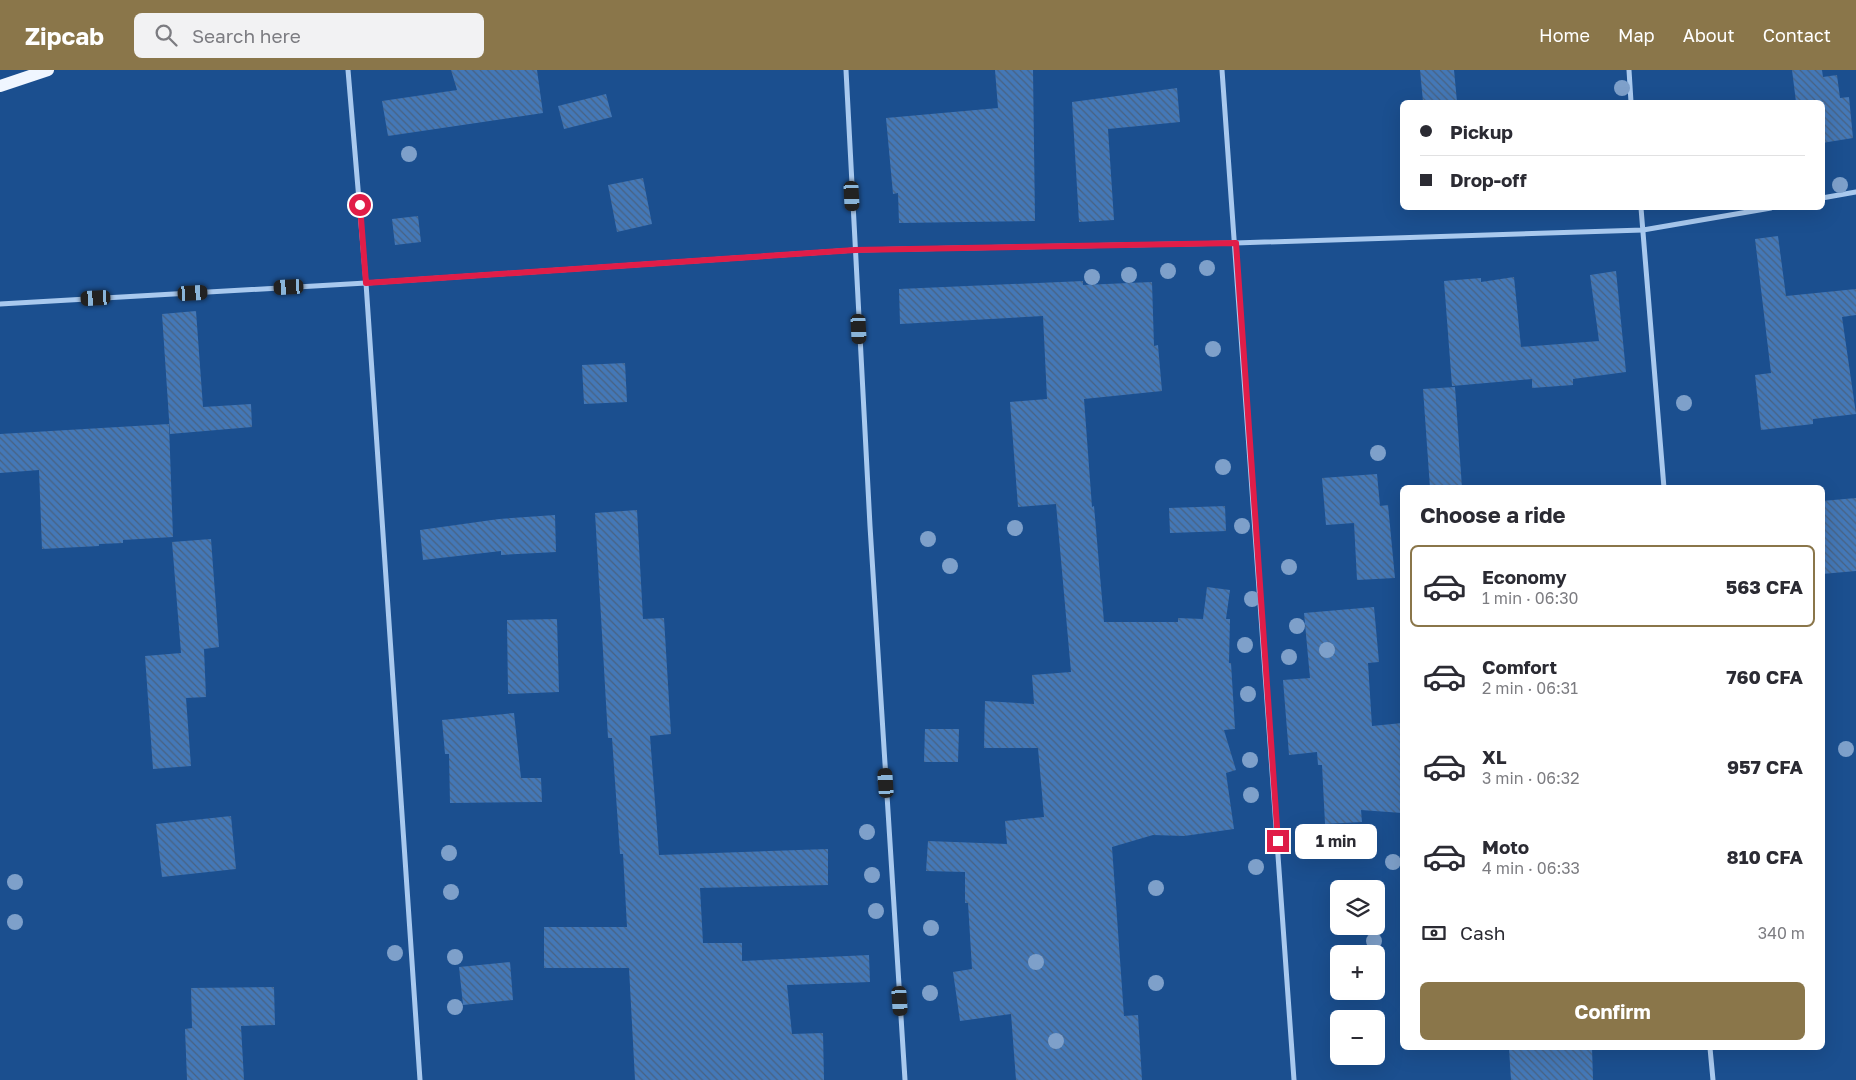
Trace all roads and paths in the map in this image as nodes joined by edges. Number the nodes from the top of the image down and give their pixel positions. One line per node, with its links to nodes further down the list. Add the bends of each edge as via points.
1 (48, 70): 6 (main road)
2 (348, 70): 15 (street)
3 (846, 70): 14 (street)
4 (1222, 70): 13 (street)
5 (1629, 70): 7 (street)
6 (0, 86)
7 (1632, 100)
8 (1856, 192): 9 (street)
9 (1825, 197)
10 (1641, 210): 12 (street)
11 (1759, 210): 12 (street)
12 (1643, 230): 13 (street); 17 (street)
13 (1236, 243): 14 (street); 21 (street)
14 (855, 250): 15 (street); 20 (street)
15 (366, 283): 16 (street); 19 (street)
16 (0, 304)
17 (1664, 485)
18 (1710, 1050): 22 (street)
19 (420, 1080)
20 (905, 1080)
21 (1294, 1080)
22 (1713, 1080)

